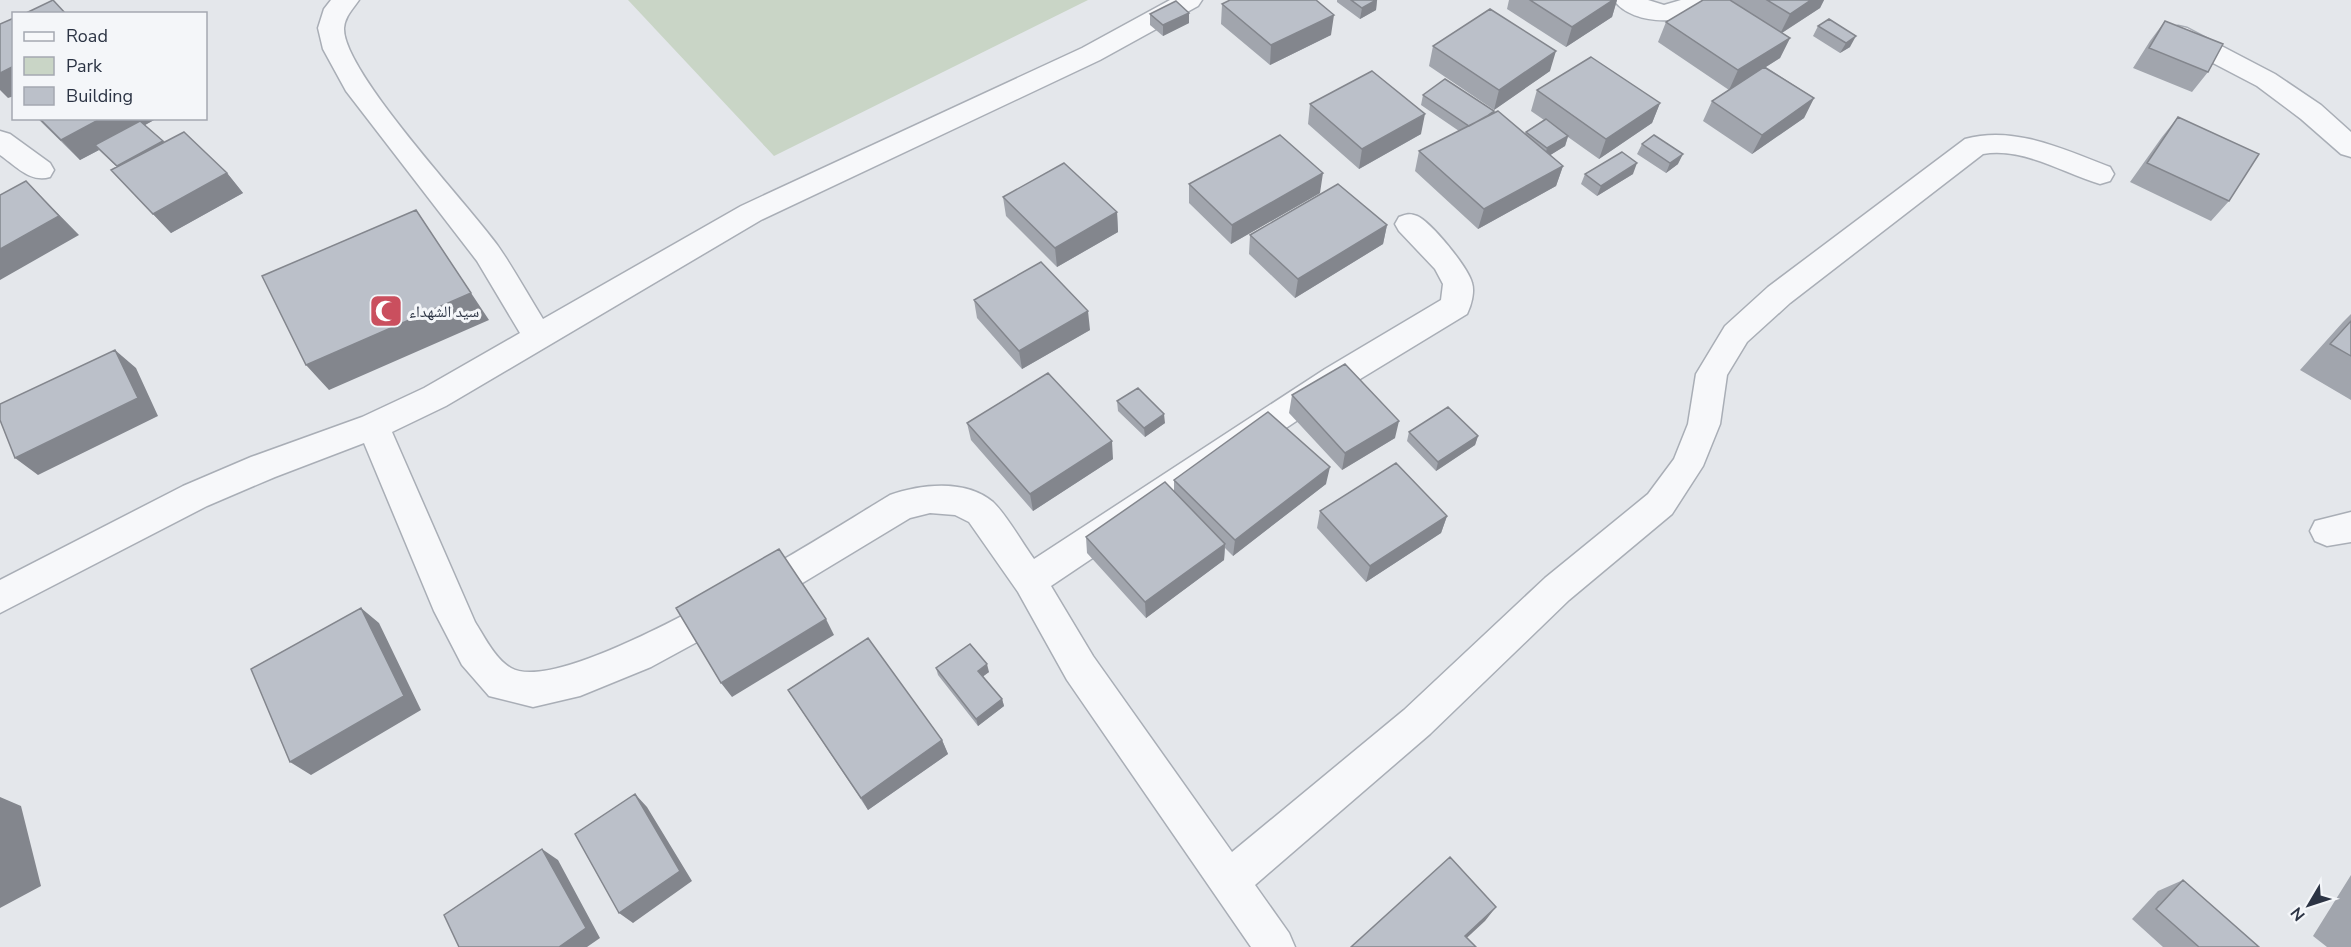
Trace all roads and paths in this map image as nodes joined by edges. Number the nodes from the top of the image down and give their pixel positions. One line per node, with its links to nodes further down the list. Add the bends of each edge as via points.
1 (346, 0): 11 (street, via 337,9 331,28 336,49 359,91 487,253)
2 (1189, 0): 11 (street, via 1091,54 751,213)
3 (1627, 0): 4 (street, via 1667,15)
4 (1700, 0)
5 (2170, 30): 7 (street, via 2266,80)
6 (0, 141): 8 (street)
7 (2351, 147)
8 (40, 170)
9 (2100, 174): 15 (street, via 2015,147 1997,143 1975,146 1779,295 1736,334 1712,374 1704,424 1687,466 1660,504 1557,589 1417,722)
10 (1409, 224): 13 (street, via 1445,261 1458,284 1456,306 1336,378)
11 (538, 337): 12 (street, via 435,397)
12 (373, 426): 13 (street, via 465,639 490,673 503,685 522,692 565,685 679,637 902,505 930,499 958,501 981,512); 14 (street, via 195,496)
13 (1030, 581): 15 (street, via 1080,668)
14 (0, 597)
15 (1229, 881): 16 (street)
16 (1275, 947)

